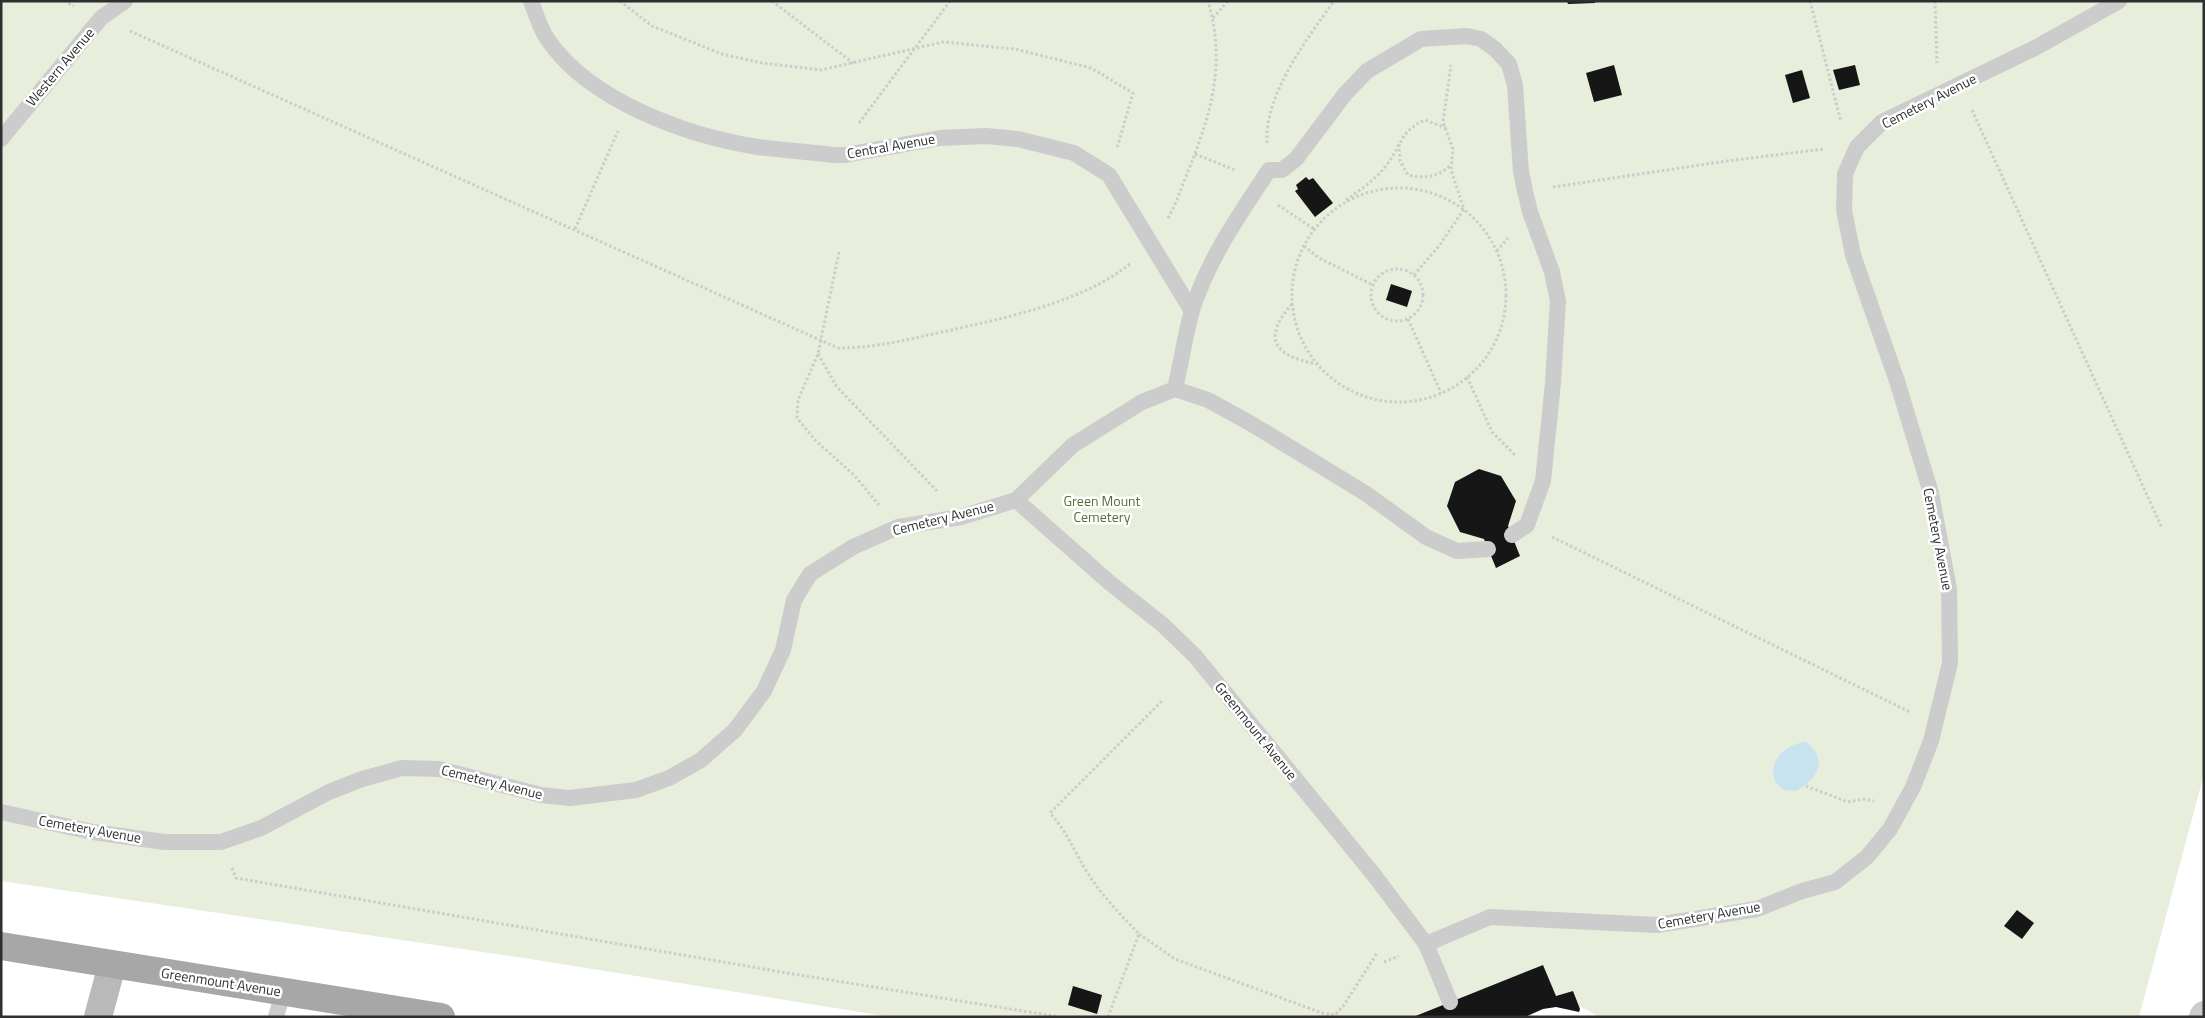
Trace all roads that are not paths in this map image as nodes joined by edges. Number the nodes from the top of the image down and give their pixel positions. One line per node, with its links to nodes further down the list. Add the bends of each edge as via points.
1 (125, 1): 4 (lane, Western Avenue, via 101,18)
2 (531, 1): 5 (lane, Central Avenue, via 547,39 562,57 604,92 666,121 710,136 757,146 834,155 940,138 1010,138 1074,153 1109,175)
3 (2119, 1): 11 (lane, Cemetery Avenue, via 2035,48 1882,122 1851,147 1845,174 1844,210 1853,255 1897,380 1931,493 1949,590 1950,663 1932,741 1913,787 1890,829 1867,856 1835,882 1757,909 1657,925 1490,917)
4 (1, 139)
5 (1192, 311): 6 (lane); 8 (lane, via 1212,261 1261,180 1296,159 1335,106 1367,71 1421,39 1467,36 1481,39 1496,49 1509,64 1515,85 1521,172 1558,301 1543,475 1526,525)
6 (1175, 389): 7 (lane, via 1142,402 1073,445); 9 (lane, via 1208,400 1250,423 1365,492 1426,536 1457,551)
7 (1016, 500): 10 (lane, Cemetery Avenue, via 961,517 898,527 853,547 810,574 794,600 783,650 764,691 735,730 701,760 669,778 636,790 570,798 541,795 439,769 402,768 329,792 261,828 221,842 164,842 93,832); 11 (lane, Greenmount Avenue, via 1110,583 1163,624 1195,656 1374,875)
8 (1512, 536)
9 (1488, 549)
10 (1, 812)
11 (1426, 944): 14 (lane, Greenmount Avenue)
12 (1, 946): 13 (main road, Greenmount Avenue)
13 (112, 964): 15 (main road, Greenmount Avenue); 16 (main road)
14 (1450, 1002)
15 (279, 1004): 17 (main road, Greenmount Avenue)
16 (98, 1017)
17 (441, 1017)

